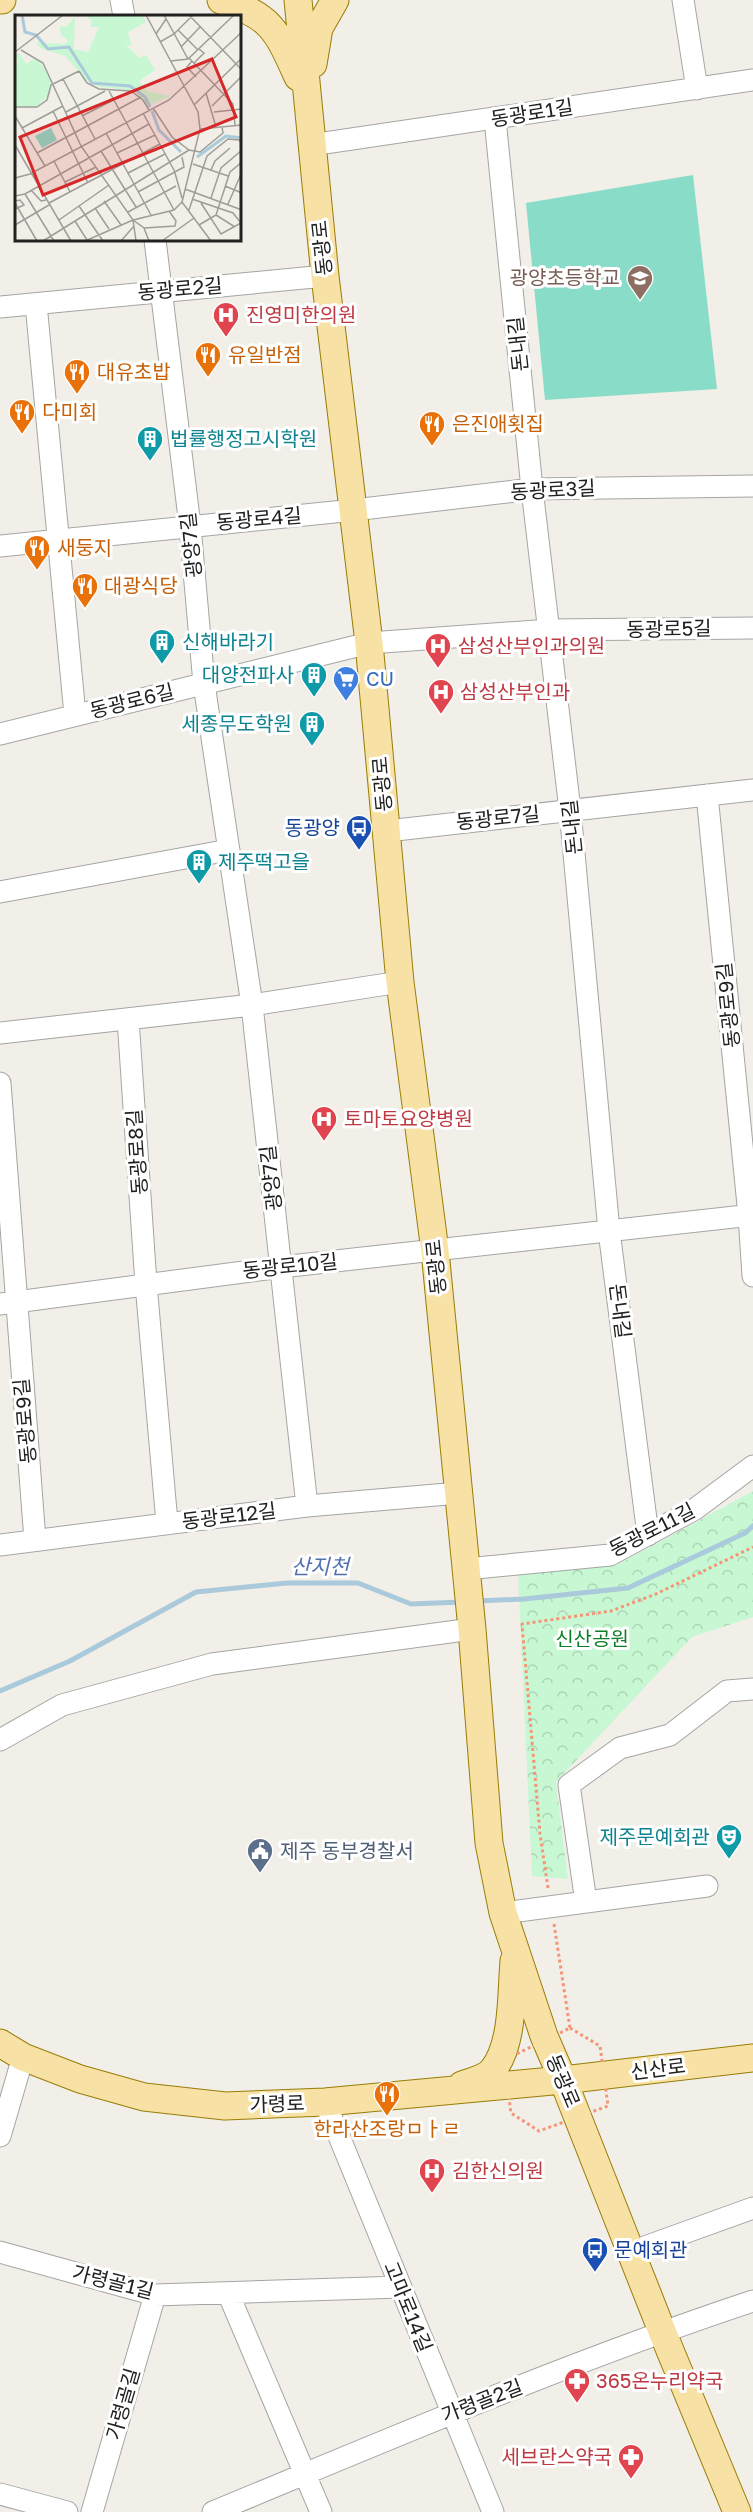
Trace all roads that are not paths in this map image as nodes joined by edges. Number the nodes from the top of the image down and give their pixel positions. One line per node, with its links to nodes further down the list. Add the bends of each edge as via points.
1 (121, 0): 6 (street)
2 (221, 0): 9 (main road, via 244,7 271,25)
3 (298, 0): 9 (main road, 동광로)
4 (334, 0): 9 (main road, via 319,28)
5 (683, 0): 8 (street)
6 (124, 15)
7 (753, 80): 8 (street, 동광로1길)
8 (696, 88): 10 (street, 동광로1길)
9 (307, 97): 11 (main road, 동광로)
10 (495, 119): 11 (street, 동광로1길); 18 (street, 돈내길)
11 (311, 146): 13 (main road, 동광로)
12 (154, 242): 14 (street, 광양7길)
13 (325, 276): 14 (street, 동광로2길); 19 (main road, 동광로)
14 (162, 291): 15 (street, 동광로2길); 20 (street, 광양7길)
15 (36, 303): 16 (street, 동광로2길); 21 (street)
16 (0, 307)
17 (753, 486): 18 (street, 동광로3길)
18 (532, 489): 19 (street, 동광로3길); 24 (street, 돈내길)
19 (354, 510): 20 (street, 동광로4길); 25 (main road, 동광로)
20 (190, 526): 21 (street, 동광로4길); 26 (street, 광양7길)
21 (57, 538): 22 (street, 동광로4길); 27 (street)
22 (0, 546)
23 (753, 628): 24 (street, 동광로5길)
24 (550, 630): 25 (street, 동광로5길); 31 (street, 돈내길)
25 (369, 643): 26 (street, 동광로6길); 32 (main road, 동광로)
26 (204, 684): 27 (street, 동광로6길); 33 (street, 광양7길)
27 (75, 715): 28 (street, 동광로6길)
28 (0, 734)
29 (753, 790): 30 (street, 동광로7길)
30 (707, 795): 31 (street, 동광로7길); 40 (street, 동광로9길)
31 (570, 810): 32 (street, 동광로7길); 41 (street, 돈내길)
32 (387, 831): 35 (main road, 동광로)
33 (229, 850): 34 (street); 36 (street, 광양7길)
34 (0, 892)
35 (400, 982): 36 (street); 42 (main road, 동광로)
36 (252, 1005): 37 (street); 43 (street, 광양7길)
37 (128, 1019): 38 (street); 45 (street, 동광로8길)
38 (0, 1033)
39 (0, 1083): 46 (street, 동광로9길)
40 (751, 1215): 41 (street); 44 (street, 동광로9길)
41 (609, 1231): 42 (street); 51 (street, 돈내길)
42 (435, 1251): 43 (street, 동광로10길); 48 (main road, 동광로)
43 (280, 1267): 45 (street, 동광로10길); 49 (street, 광양7길)
44 (753, 1276)
45 (146, 1284): 46 (street, 동광로10길); 50 (street)
46 (8, 1303): 52 (street, 동광로9길)
47 (753, 1466): 51 (street, 동광로11길, via 695,1509)
48 (459, 1493): 49 (street, 동광로12길); 54 (main road, 동광로)
49 (307, 1506): 50 (street, 동광로12길)
50 (167, 1523): 52 (street, 동광로12길)
51 (648, 1535): 54 (street, 동광로11길, via 610,1556)
52 (35, 1540): 53 (street, 동광로12길)
53 (0, 1545)
54 (466, 1570): 55 (main road, 동광로)
55 (472, 1629): 57 (street, via 212,1664 62,1705); 60 (main road, 동광로, via 489,1843)
56 (753, 1689): 59 (street, via 728,1691 670,1735 620,1748 569,1785)
57 (0, 1740)
58 (707, 1886): 59 (street)
59 (586, 1902): 60 (street)
60 (503, 1913): 61 (main road, 동광로)
61 (515, 1950): 65 (main road, 동광로); 66 (main road, via 508,2035 499,2060 482,2078)
62 (0, 2043): 63 (main road, 가령로)
63 (23, 2057): 67 (main road, 가령로, via 144,2097 225,2106); 68 (street)
64 (753, 2058): 65 (main road, 신산로)
65 (563, 2080): 66 (main road, 가령로); 71 (main road, 동광로)
66 (440, 2092): 67 (main road, 가령로)
67 (325, 2102): 72 (street, 고마로14길)
68 (0, 2136)
69 (753, 2208): 71 (street)
70 (0, 2252): 74 (street, 가령골1길)
71 (631, 2252): 76 (main road, 동광로)
72 (400, 2287): 73 (street, 가령골1길); 77 (street, 고마로14길)
73 (228, 2294): 74 (street, 가령골1길); 78 (street)
74 (155, 2295): 81 (street, 가령골길)
75 (753, 2301): 76 (street, 가령골2길)
76 (662, 2331): 77 (street, 가령골2길); 85 (main road, 동광로)
77 (451, 2412): 78 (street, 가령골2길); 84 (street, 고마로14길)
78 (305, 2474): 82 (street, 가령골2길); 83 (street)
79 (0, 2494): 80 (street)
80 (67, 2512)
81 (92, 2512)
82 (213, 2512)
83 (321, 2512)
84 (493, 2512)
85 (737, 2512)

